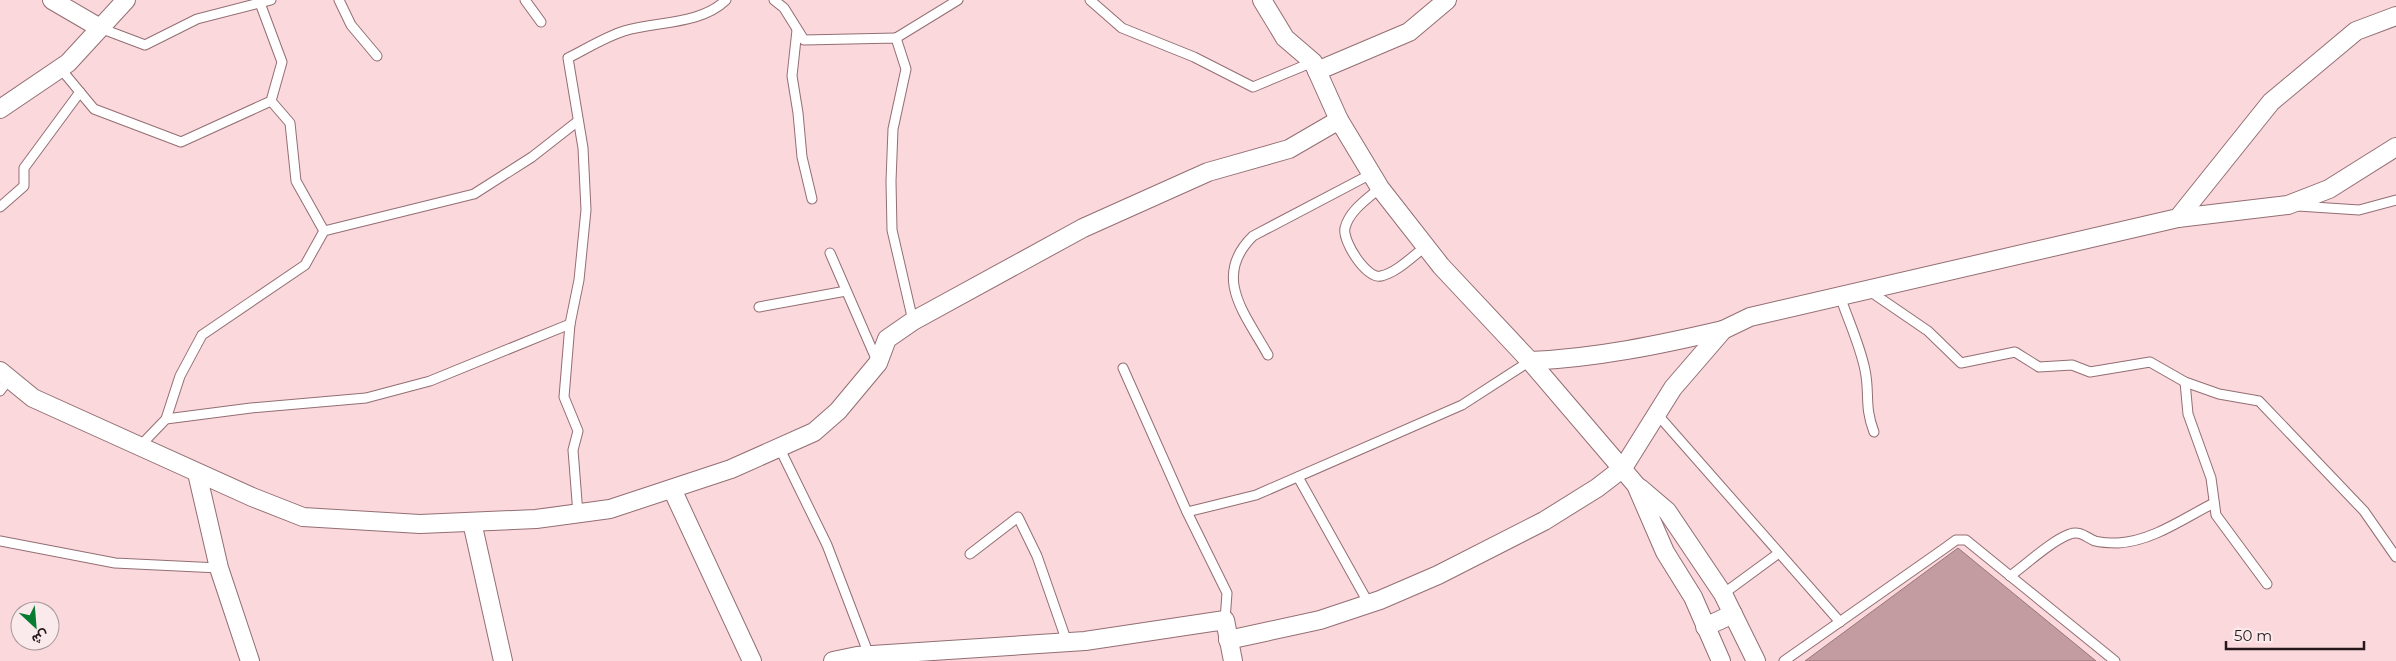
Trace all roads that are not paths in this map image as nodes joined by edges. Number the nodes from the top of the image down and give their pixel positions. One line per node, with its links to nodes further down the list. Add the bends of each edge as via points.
1 (52, 0): 15 (street)
2 (126, 0): 15 (street)
3 (270, 0): 12 (lane)
4 (338, 0): 18 (lane, via 351,25)
5 (525, 0): 14 (lane)
6 (726, 0): 25 (lane, via 717,8 685,20 623,32 568,58)
7 (774, 0): 16 (lane, via 784,8)
8 (958, 0): 17 (lane)
9 (1090, 0): 19 (lane, via 1122,28 1194,57 1253,87)
10 (1262, 0): 19 (street, via 1285,38)
11 (1447, 0): 19 (street, via 1409,32)
12 (260, 3): 15 (lane, via 197,19 145,45); 22 (lane, via 282,62)
13 (2396, 16): 32 (street, via 2356,31 2271,102)
14 (540, 22)
15 (100, 28): 20 (street)
16 (797, 30): 17 (lane, via 804,40); 28 (lane, via 792,76 802,157)
17 (896, 38): 40 (lane, via 906,69 893,129 892,230)
18 (377, 56)
19 (1315, 67): 24 (street)
20 (60, 68): 21 (lane); 23 (street)
21 (80, 92): 22 (lane, via 94,109 181,142); 31 (lane, via 24,168 24,186)
22 (271, 101): 33 (lane, via 290,123 296,181)
23 (0, 109)
24 (1339, 120): 27 (street); 40 (street, via 1289,149 1208,172 1084,228)
25 (578, 121): 33 (lane, via 532,157 474,194); 41 (lane, via 583,148 586,210 579,280)
26 (2396, 147): 30 (street, via 2329,188)
27 (1375, 181): 34 (street); 34 (lane, via 1350,215 1345,229 1345,238 1368,274 1378,277 1387,274); 43 (lane, via 1253,236 1244,245 1234,266 1234,294)
28 (812, 199)
29 (2396, 200): 30 (lane, via 2359,210)
30 (2288, 205): 32 (street)
31 (0, 207)
32 (2178, 218): 36 (street)
33 (324, 231): 50 (lane, via 305,265 202,335 180,376)
34 (1426, 246): 44 (street)
35 (830, 254): 37 (lane)
36 (1868, 290): 38 (street); 48 (lane, via 1928,331 1962,363 2014,352 2038,367 2072,365 2090,372 2150,362)
37 (846, 291): 39 (lane); 45 (lane)
38 (1840, 296): 42 (street, via 1750,317); 51 (lane, via 1863,359 1867,415)
39 (759, 308)
40 (913, 321): 45 (street, via 887,339)
41 (570, 324): 50 (lane, via 430,381 366,398); 61 (lane, via 564,398 578,431 573,450)
42 (1723, 330): 44 (street, via 1637,350); 49 (street, via 1673,388)
43 (1268, 355)
44 (1530, 362): 54 (street); 56 (lane, via 1462,405)
45 (878, 363): 53 (street, via 838,411 814,432)
46 (1123, 368): 60 (lane)
47 (3, 380): 52 (street, via 33,398)
48 (2185, 382): 59 (lane, via 2188,414 2210,478); 66 (lane, via 2219,394 2258,401 2364,511)
49 (1656, 414): 54 (street); 64 (lane)
50 (166, 419): 52 (lane)
51 (1874, 432)
52 (139, 447): 55 (street)
53 (779, 448): 58 (street); 78 (lane, via 827,545)
54 (1623, 468): 57 (street); 71 (street, via 1544,521 1438,575)
55 (197, 473): 62 (street, via 303,517 420,524); 67 (street)
56 (1298, 477): 60 (lane, via 1256,495); 71 (lane)
57 (1636, 485): 70 (street, via 1667,511); 75 (street, via 1665,552 1693,597)
58 (672, 489): 61 (street, via 610,510); 81 (street)
59 (2214, 503): 68 (lane, via 2133,542 2105,543 2073,532); 69 (lane, via 2216,515)
60 (1187, 512): 73 (lane, via 1227,593)
61 (578, 514): 62 (street)
62 (472, 522): 80 (street)
63 (0, 541): 67 (lane, via 115,563)
64 (1779, 553): 70 (lane); 74 (lane)
65 (970, 554): 77 (lane, via 1018,517 1037,556)
66 (2396, 557)
67 (219, 568): 79 (street)
68 (2010, 576): 74 (lane, via 1966,540 1956,540); 87 (lane)
69 (2267, 584)
70 (1722, 594): 72 (street)
71 (1369, 604): 76 (street, via 1320,620)
72 (1733, 614): 75 (street); 85 (street)
73 (1224, 620): 76 (street); 77 (street)
74 (1840, 622): 86 (lane)
75 (1705, 627): 84 (street)
76 (1228, 640): 83 (street)
77 (1067, 642): 78 (street)
78 (869, 656): 82 (street)
79 (250, 661)
80 (503, 661)
81 (752, 661)
82 (833, 661)
83 (1233, 661)
84 (1721, 661)
85 (1756, 661)
86 (1784, 661)
87 (2115, 661)

